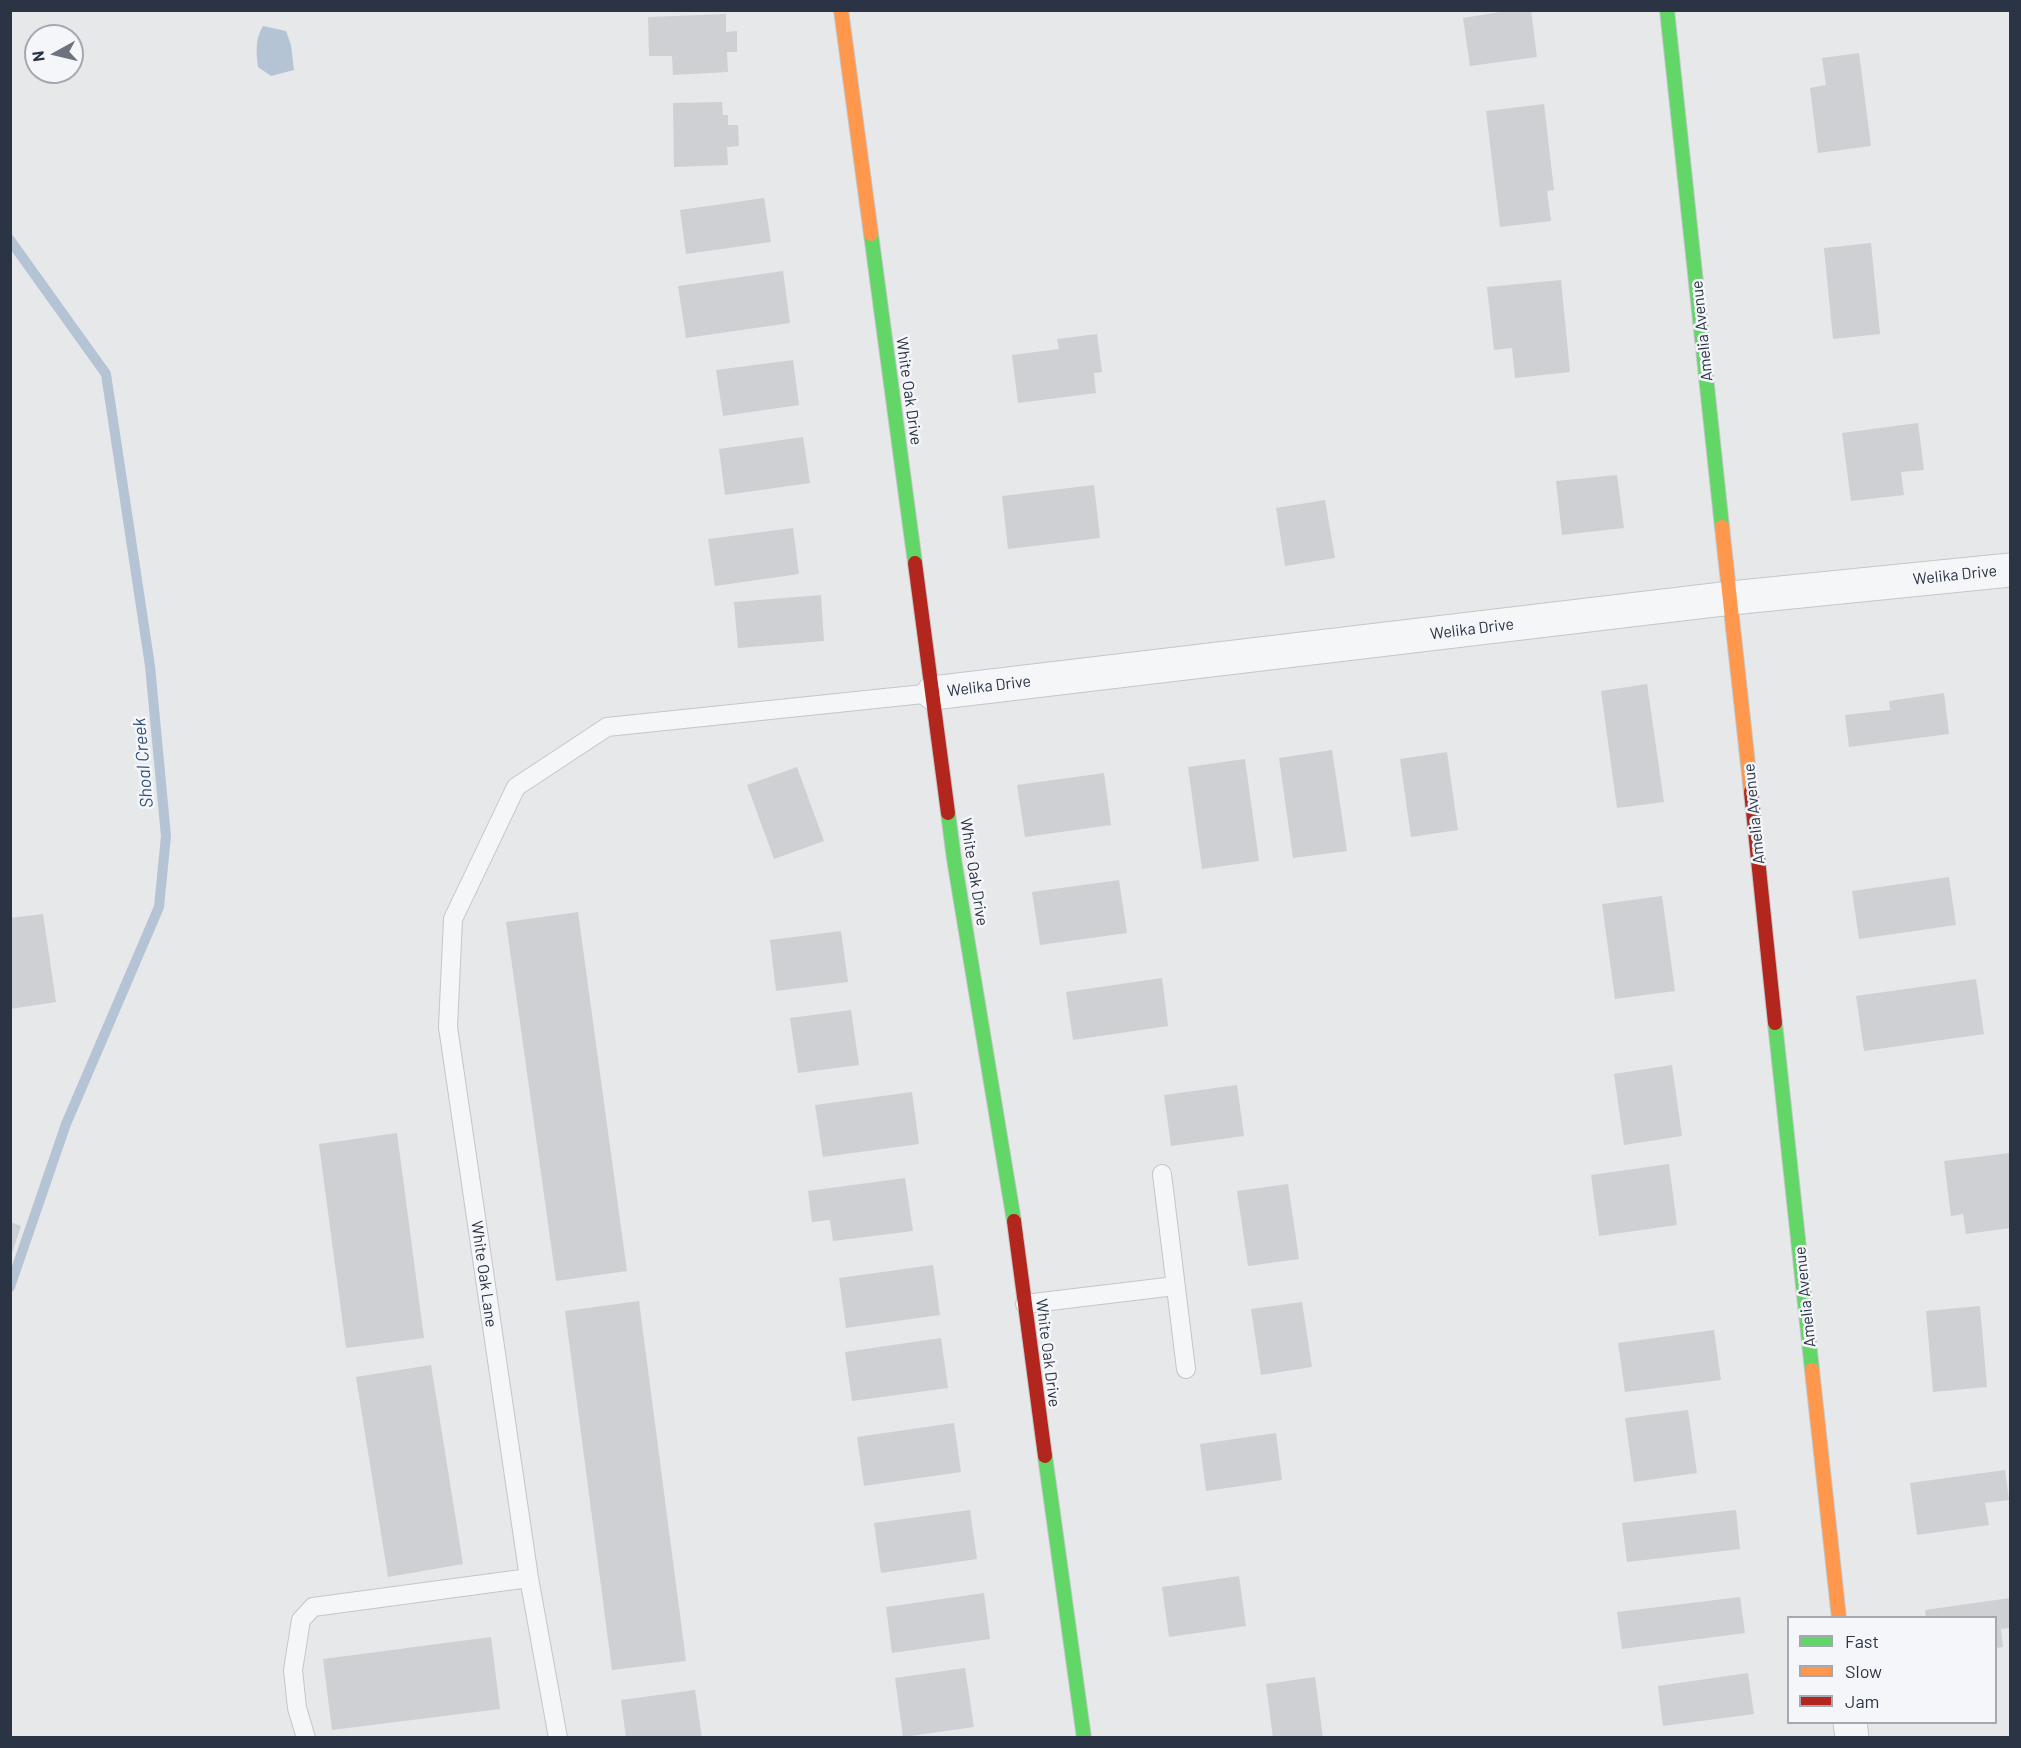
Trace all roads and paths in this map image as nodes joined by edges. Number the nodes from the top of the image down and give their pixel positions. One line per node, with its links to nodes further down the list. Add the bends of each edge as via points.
1 (842, 10): 5 (street, White Oak Drive)
2 (1667, 10): 4 (street, Amelia Avenue)
3 (2010, 570): 4 (street, Welika Drive)
4 (1731, 598): 5 (street, Welika Drive); 11 (street, Amelia Avenue)
5 (933, 693): 8 (street, White Oak Drive, via 954,859 1008,1177); 10 (lane, White Oak Lane, via 607,727 516,788 453,919 448,1027)
6 (1162, 1174): 7 (lane)
7 (1175, 1286): 8 (lane); 9 (lane)
8 (1025, 1304): 14 (street, White Oak Drive)
9 (1186, 1369)
10 (529, 1578): 12 (lane, via 313,1607 301,1620 293,1670 297,1708); 13 (lane, White Oak Lane)
11 (1839, 1616)
12 (306, 1737)
13 (558, 1737)
14 (1084, 1737)

